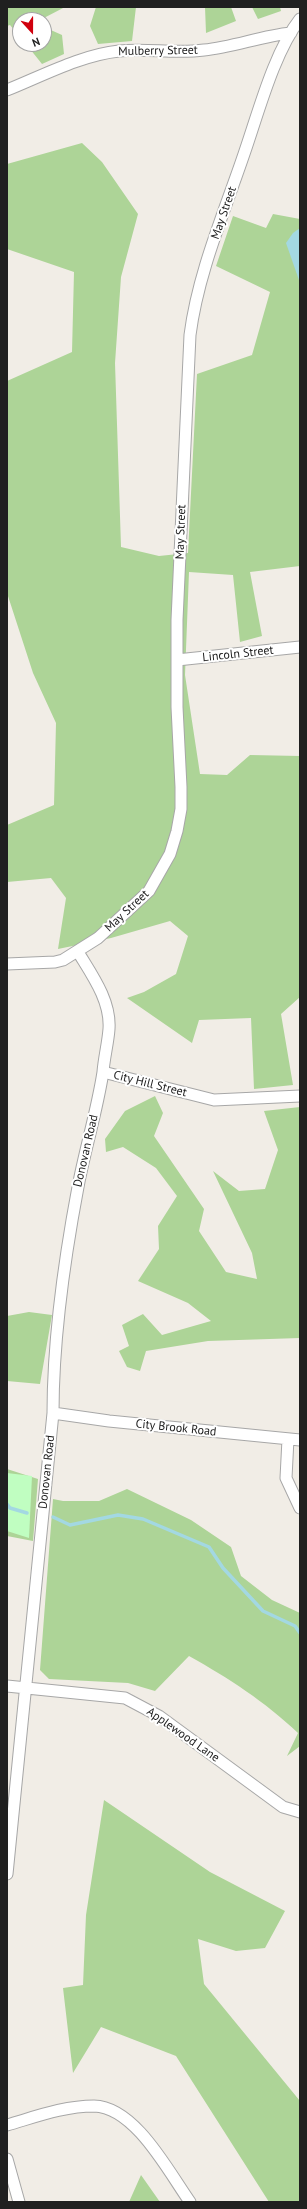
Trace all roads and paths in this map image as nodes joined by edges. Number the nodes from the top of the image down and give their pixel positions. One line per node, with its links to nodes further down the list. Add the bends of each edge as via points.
1 (300, 19): 2 (street, May Street)
2 (291, 32): 3 (street, Mulberry Street, via 223,48 198,51 119,51 99,55); 5 (street, May Street, via 281,52 205,267 193,312)
3 (7, 90)
4 (300, 646): 5 (street, Lincoln Street)
5 (177, 660): 6 (street, May Street, via 181,802 177,831 170,854 149,891)
6 (78, 952): 7 (street, May Street, via 55,962); 8 (street, City Hill Street, via 95,981 108,1013 109,1028)
7 (7, 964)
8 (103, 1072): 9 (street, City Hill Street, via 214,1100); 10 (street, Donovan Road, via 78,1188 58,1316 53,1368)
9 (300, 1096)
10 (53, 1413): 11 (street, City Brook Road, via 109,1421); 15 (street, Donovan Road)
11 (288, 1438): 12 (street, City Brook Road); 13 (street, via 286,1478)
12 (300, 1440)
13 (300, 1508)
14 (7, 1686): 15 (street, Applewood Lane)
15 (25, 1688): 16 (street, Applewood Lane, via 125,1698 159,1716 283,1807); 17 (street, Donovan Road)
16 (300, 1812)
17 (7, 1874)
18 (7, 2125): 21 (street, via 62,2109 95,2106 118,2112 138,2128)
19 (7, 2159): 20 (street)
20 (19, 2202)
21 (190, 2202)

